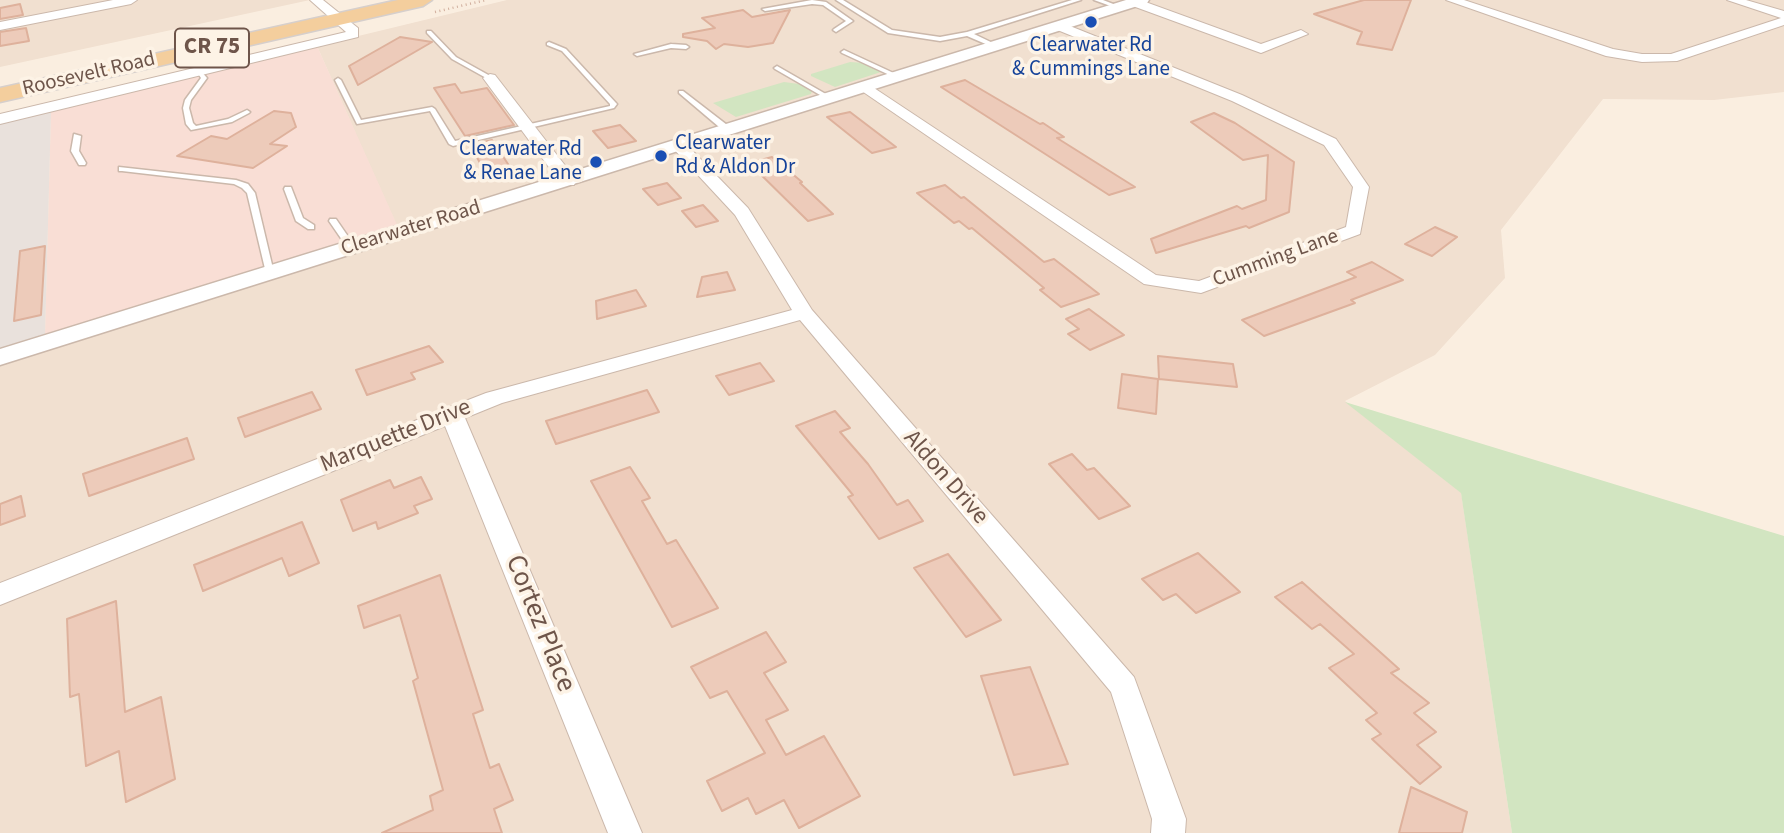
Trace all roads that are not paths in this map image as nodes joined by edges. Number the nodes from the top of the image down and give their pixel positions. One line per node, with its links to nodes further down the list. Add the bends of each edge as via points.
1 (131, 0): 14 (street)
2 (381, 0): 11 (main road, Roosevelt Road / CR 75)
3 (423, 0): 11 (main road, Roosevelt Road / CR 75)
4 (839, 0): 18 (lane, via 890,32 923,39)
5 (1078, 0): 18 (lane)
6 (1097, 0): 9 (lane)
7 (1456, 0): 13 (street, via 1611,53 1642,58 1672,58)
8 (1733, 0): 12 (street)
9 (1131, 3): 15 (street, Clearwater Road); 19 (street, via 1261,49)
10 (765, 9): 16 (lane, via 824,3 850,22)
11 (327, 10): 26 (street, via 353,34); 30 (main road, Roosevelt Road / CR 75); 33 (main road, Roosevelt Road / CR 75)
12 (1784, 15)
13 (1784, 21)
14 (0, 26)
15 (1060, 26): 21 (street, Clearwater Road); 31 (street, Cumming Lane, via 1237,98 1330,142 1361,187 1354,230 1201,287 1151,280)
16 (836, 30)
17 (429, 32): 28 (lane, via 454,58)
18 (968, 34): 21 (lane)
19 (1301, 34)
20 (549, 44): 37 (lane, via 564,50 614,104 607,110)
21 (995, 46): 27 (street, Clearwater Road)
22 (686, 47): 24 (lane)
23 (844, 52): 27 (lane)
24 (637, 54)
25 (777, 68): 34 (lane)
26 (200, 72): 35 (lane, via 204,79 186,108 194,128 230,121); 36 (street)
27 (898, 77): 31 (street, Clearwater Road)
28 (490, 78): 37 (street)
29 (338, 80): 37 (lane, via 359,124 432,108 453,144)
30 (0, 84)
31 (863, 87): 34 (street, Clearwater Road)
32 (681, 92): 38 (lane)
33 (0, 95)
34 (829, 98): 38 (street, Clearwater Road)
35 (247, 112)
36 (0, 119)
37 (527, 128): 43 (street)
38 (728, 130): 40 (street, Clearwater Road)
39 (77, 136): 41 (lane, via 75,151)
40 (678, 145): 43 (street, Clearwater Road); 49 (street, Aldon Drive, via 742,212)
41 (82, 163)
42 (122, 169): 48 (lane, via 245,186 251,193)
43 (568, 181): 47 (street, Clearwater Road)
44 (288, 189): 46 (lane, via 299,219)
45 (333, 220): 47 (lane)
46 (311, 227)
47 (352, 248): 48 (street, Clearwater Road)
48 (270, 273): 50 (street, Clearwater Road)
49 (804, 313): 51 (street, Marquette Drive, via 495,398); 54 (street, Aldon Drive, via 1124,686 1169,819)
50 (0, 357)
51 (452, 414): 52 (street, Marquette Drive); 53 (street, Cortez Place)
52 (0, 594)
53 (625, 833)
54 (1168, 833)

